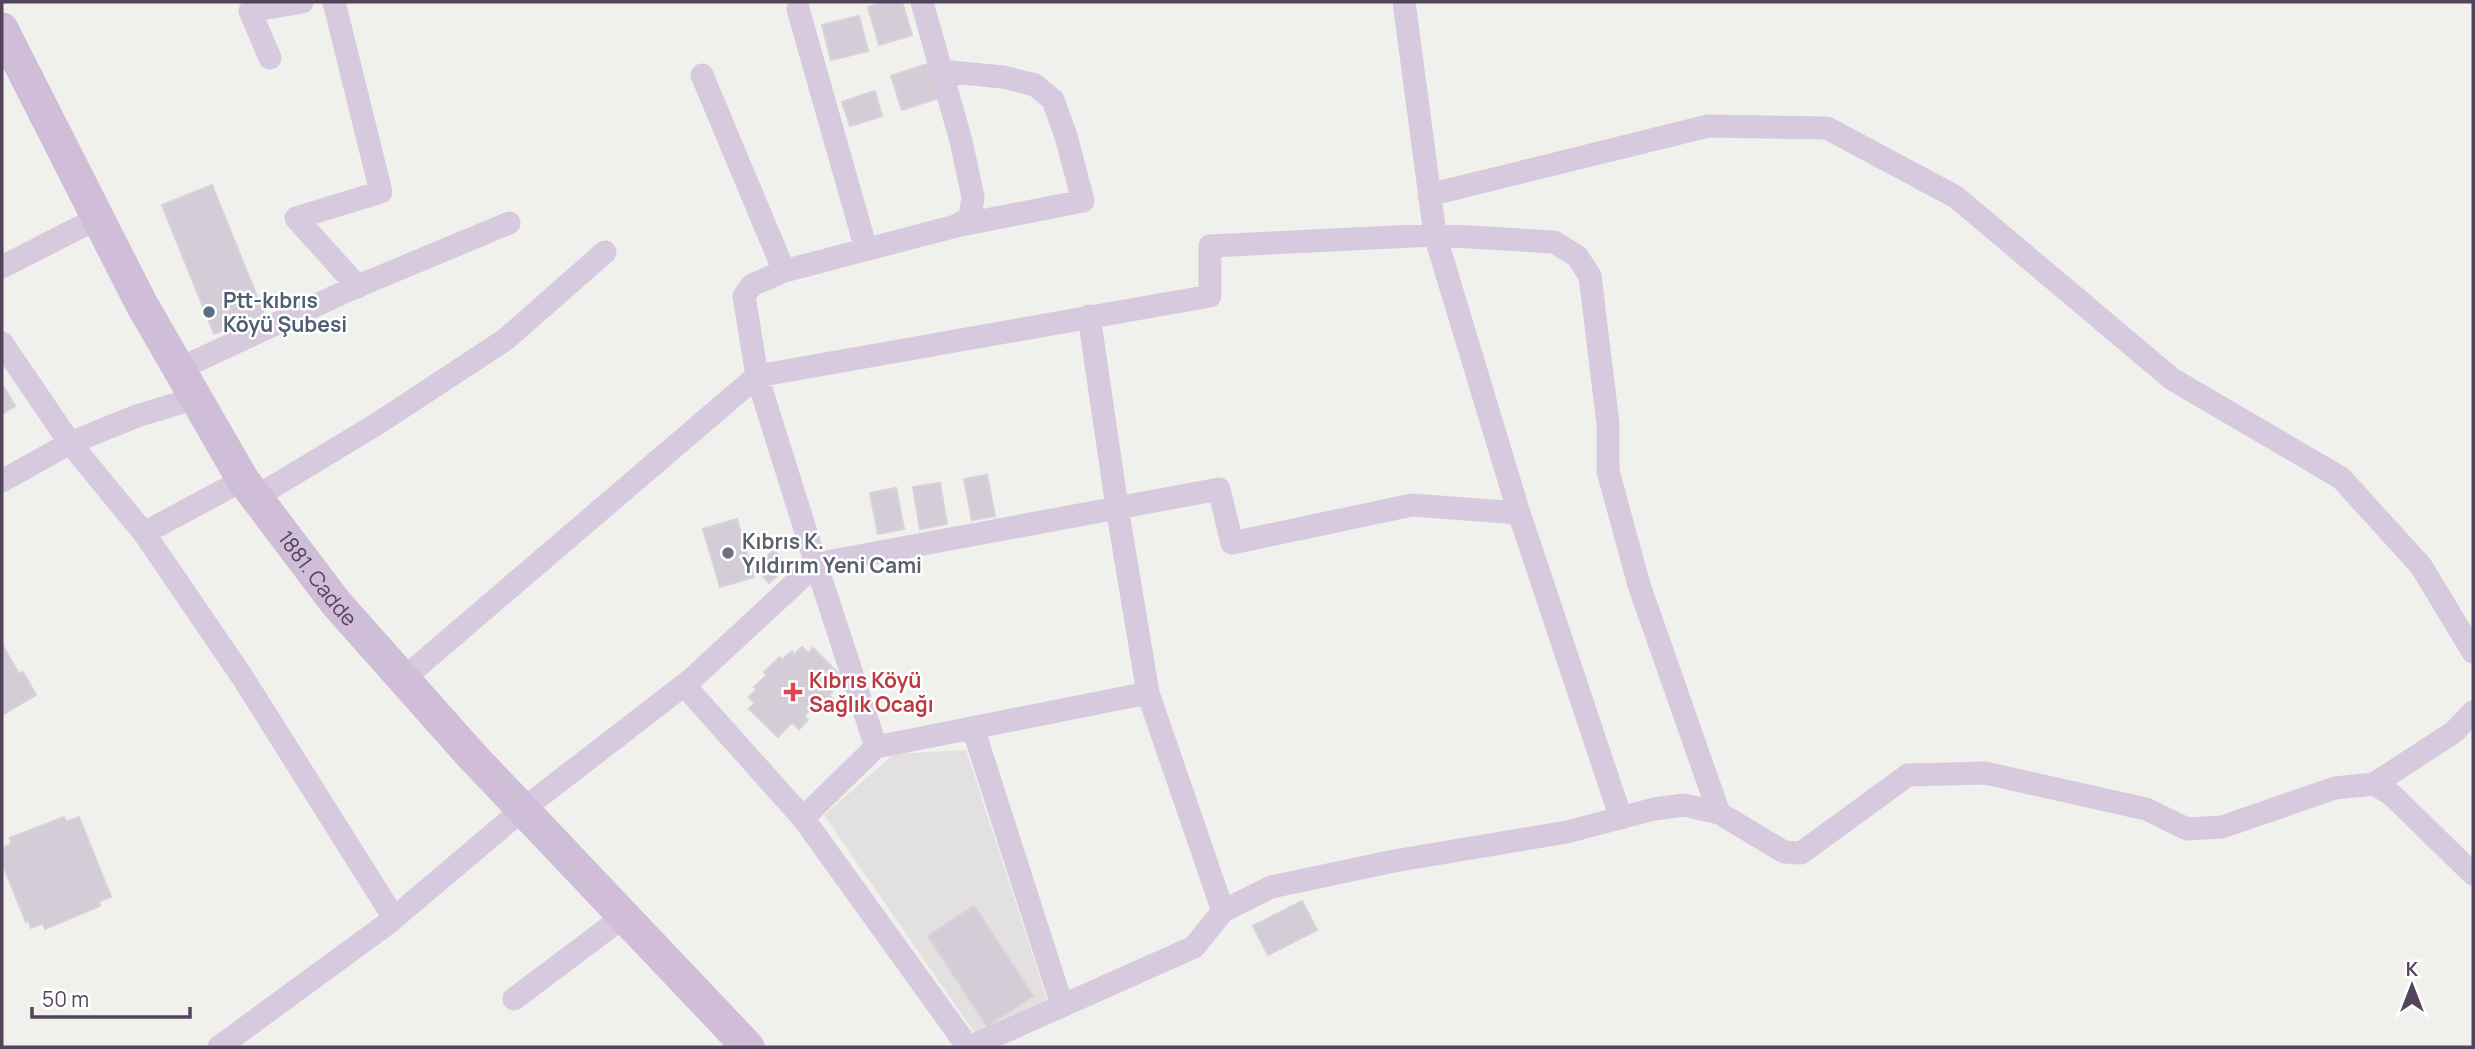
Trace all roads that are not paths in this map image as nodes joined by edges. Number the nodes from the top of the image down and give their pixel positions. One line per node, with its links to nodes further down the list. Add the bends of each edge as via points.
1 (302, 2): 7 (street, via 250,11)
2 (334, 2): 19 (street, via 381,192 296,218)
3 (922, 2): 8 (street)
4 (1404, 2): 10 (street)
5 (797, 9): 15 (street)
6 (2, 29): 11 (street, 1881. Cadde)
7 (270, 58)
8 (941, 71): 13 (street, via 972,197 970,217); 13 (street, via 1035,85 1053,100 1083,201)
9 (702, 75): 18 (street)
10 (1429, 195): 14 (street); 32 (street, via 1708,126 1827,128 1955,197 2172,379 2341,478 2421,566)
11 (98, 218): 17 (street); 22 (street, 1881. Cadde)
12 (509, 223): 19 (street)
13 (956, 226): 15 (street)
14 (1435, 235): 20 (street, via 1210,246 1210,296); 29 (street); 41 (street, via 1554,242 1577,257 1590,276 1608,424 1608,471 1639,585)
15 (866, 250): 18 (street)
16 (605, 252): 27 (street, via 506,338 377,424)
17 (2, 267)
18 (784, 271): 23 (street, via 752,285 744,296)
19 (358, 287): 22 (street)
20 (1089, 316): 23 (street); 28 (street)
21 (2, 343): 25 (street)
22 (179, 369): 24 (street, 1881. Cadde)
23 (757, 376): 31 (street); 33 (street)
24 (196, 398): 25 (street); 27 (street, 1881. Cadde)
25 (70, 443): 26 (street); 30 (street)
26 (2, 481)
27 (250, 489): 30 (street); 33 (street, 1881. Cadde, via 336,603)
28 (1117, 507): 29 (street, via 1219,489 1231,543 1412,505); 31 (street); 35 (street)
29 (1519, 513): 43 (street)
30 (144, 533): 47 (street, via 243,678)
31 (816, 564): 34 (street); 38 (street)
32 (2473, 652)
33 (403, 679): 40 (street, 1881. Cadde)
34 (684, 685): 40 (street); 42 (street)
35 (1148, 693): 37 (street); 45 (street)
36 (2473, 712): 39 (street, via 2454,732)
37 (973, 728): 38 (street); 49 (street)
38 (876, 747): 42 (street)
39 (2374, 784): 41 (street, via 2335,788 2222,827 2188,829 2146,809 1986,772 1908,775 1801,853 1784,852); 44 (street, via 2392,795)
40 (522, 810): 46 (street, 1881. Cadde); 47 (street)
41 (1719, 813): 43 (street, via 1684,806)
42 (803, 818): 52 (street)
43 (1621, 818): 45 (street, via 1271,887)
44 (2473, 874)
45 (1223, 911): 49 (street, via 1194,947)
46 (623, 917): 48 (street); 51 (street, 1881. Cadde)
47 (394, 918): 50 (street)
48 (514, 999)
49 (1062, 1005): 52 (street)
50 (219, 1047)
51 (748, 1047)
52 (969, 1047)

